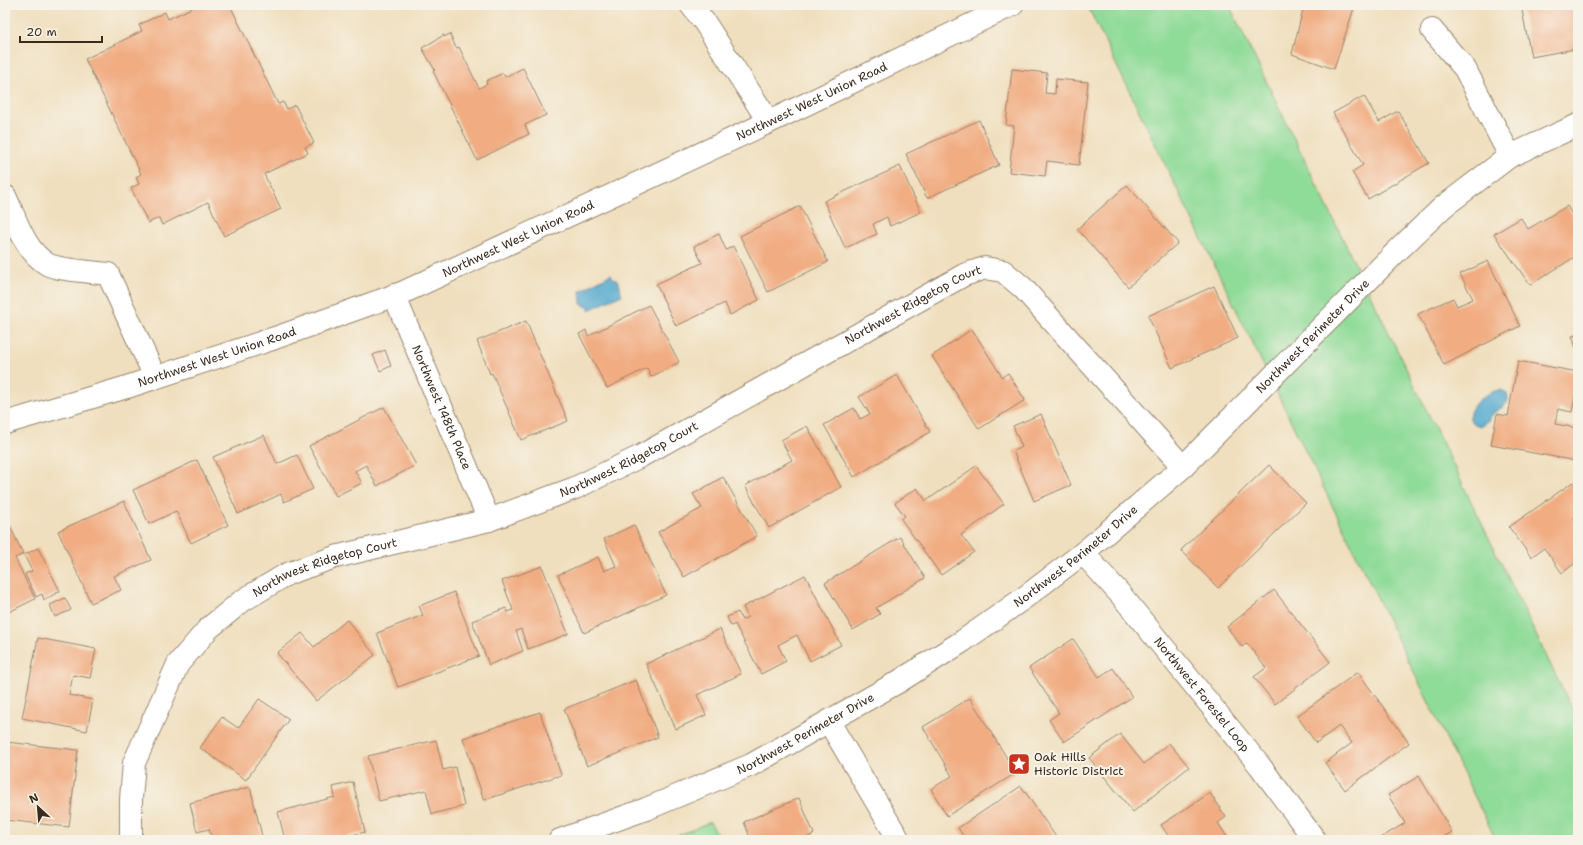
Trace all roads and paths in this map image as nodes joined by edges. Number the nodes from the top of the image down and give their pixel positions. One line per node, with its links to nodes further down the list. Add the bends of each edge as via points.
1 (691, 5): 4 (street)
2 (1012, 5): 4 (street, Northwest West Union Road)
3 (1432, 30): 6 (street, via 1465,69)
4 (769, 122): 8 (street, Northwest West Union Road)
5 (1578, 125): 6 (street, Northwest Perimeter Drive)
6 (1510, 156): 11 (street, Northwest Perimeter Drive, via 1443,207)
7 (5, 196): 9 (street, via 30,248 47,264 108,274)
8 (394, 296): 9 (street, Northwest West Union Road); 12 (street, Northwest 148th Place)
9 (156, 377): 10 (street, Northwest West Union Road)
10 (5, 423)
11 (1183, 467): 12 (street, Northwest Ridgetop Court, via 1023,288 1003,270 985,268 964,275 641,456 575,488); 13 (street, Northwest Perimeter Drive)
12 (489, 520): 15 (street, Northwest Ridgetop Court, via 335,557 287,574 242,600 208,629 178,664 134,763)
13 (1083, 553): 14 (street, Northwest Perimeter Drive, via 963,641); 18 (street, Northwest Forestel Loop, via 1121,595 1260,766)
14 (829, 722): 16 (street, Northwest Perimeter Drive, via 751,765 646,809); 17 (street)
15 (131, 840)
16 (560, 840)
17 (899, 840)
18 (1315, 840)

